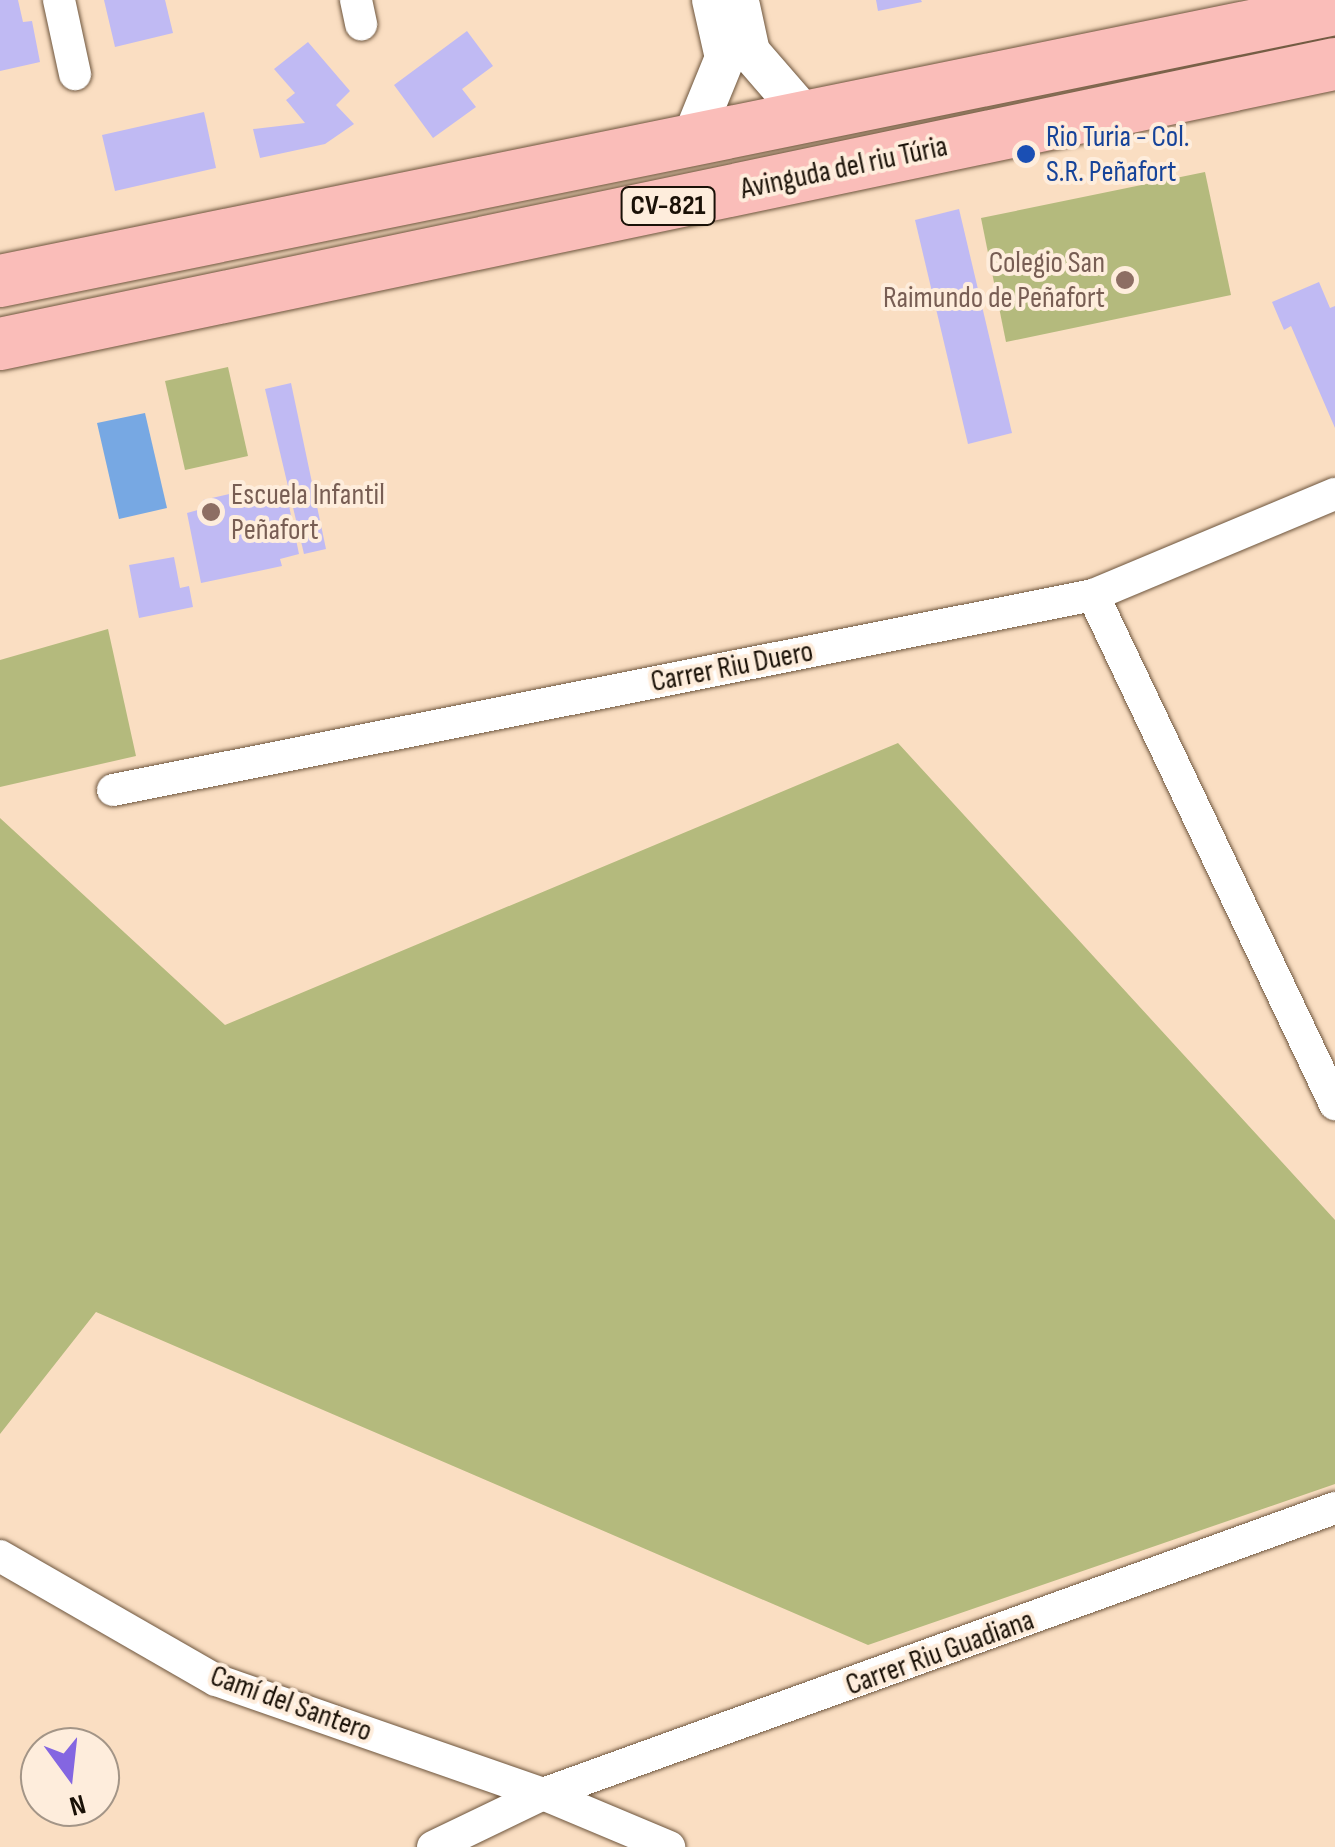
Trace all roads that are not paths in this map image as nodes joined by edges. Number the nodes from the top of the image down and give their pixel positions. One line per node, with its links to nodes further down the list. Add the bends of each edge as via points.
1 (59, 0): 6 (street)
2 (712, 0): 8 (street, via 725,58)
3 (738, 0): 7 (street, via 750,52)
4 (1335, 10): 7 (main road, Avinguda del riu Túria / CV-821)
5 (1335, 64): 10 (main road, Avinguda del riu Túria / CV-821)
6 (74, 74)
7 (808, 119): 8 (main road, Avinguda del riu Túria / CV-821)
8 (689, 146): 9 (main road, Avinguda del riu Túria / CV-821)
9 (0, 281)
10 (0, 344)
11 (1335, 494): 12 (street, Carrer Riu Duero)
12 (1092, 595): 13 (street, Carrer Riu Duero); 14 (street)
13 (113, 790)
14 (1335, 1104)
15 (1335, 1508): 17 (street, Carrer Riu Guadiana)
16 (0, 1556): 17 (street, Camí del Santero, via 216,1680)
17 (543, 1794): 18 (street, Carrer Riu Guadiana); 19 (street, Camí del Santero)
18 (433, 1847)
19 (669, 1847)

